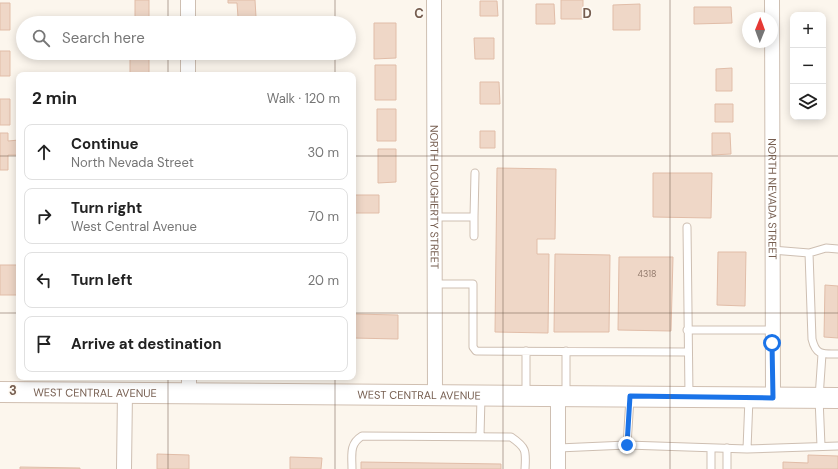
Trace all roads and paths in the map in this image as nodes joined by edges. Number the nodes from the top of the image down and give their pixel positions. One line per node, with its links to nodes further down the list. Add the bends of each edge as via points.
1 (188, 0): 4 (street)
2 (434, 0): 8 (street, NORTH DOUGHERTY STREET)
3 (772, 0): 13 (street, NORTH NEVADA STREET)
4 (188, 16)
5 (188, 60): 6 (street)
6 (188, 72)
7 (475, 173): 9 (lane)
8 (435, 217): 9 (lane); 15 (street, NORTH DOUGHERTY STREET)
9 (474, 217): 11 (lane)
10 (687, 227): 16 (lane)
11 (474, 236)
12 (838, 249): 14 (lane, via 826,248)
13 (772, 250): 14 (lane); 17 (street, NORTH NEVADA STREET)
14 (809, 253): 21 (lane, via 812,340 814,349)
15 (435, 284): 18 (lane, via 473,284 473,347 476,351); 26 (street, NORTH DOUGHERTY STREET)
16 (687, 330): 17 (lane); 20 (lane)
17 (772, 330): 33 (street, NORTH NEVADA STREET)
18 (526, 351): 19 (lane); 28 (lane)
19 (566, 351): 20 (lane); 29 (lane)
20 (688, 352): 31 (lane)
21 (822, 354): 22 (lane); 34 (lane)
22 (838, 354)
23 (189, 385): 25 (main road, WEST CENTRAL AVENUE); 26 (main road, WEST CENTRAL AVENUE)
24 (0, 392): 25 (main road, WEST CENTRAL AVENUE)
25 (125, 392): 43 (street)
26 (435, 395): 27 (main road, WEST CENTRAL AVENUE)
27 (481, 395): 28 (main road, WEST CENTRAL AVENUE); 35 (lane)
28 (526, 395): 29 (main road, WEST CENTRAL AVENUE)
29 (562, 396): 30 (main road, WEST CENTRAL AVENUE); 39 (street)
30 (630, 396): 31 (main road, WEST CENTRAL AVENUE); 36 (lane)
31 (688, 397): 32 (main road, WEST CENTRAL AVENUE)
32 (750, 397): 33 (main road, WEST CENTRAL AVENUE); 42 (lane)
33 (773, 398): 34 (main road, WEST CENTRAL AVENUE)
34 (828, 398): 37 (lane)
35 (480, 436): 44 (lane, via 362,436 355,440 352,449); 45 (lane, via 510,437 520,443 526,452)
36 (627, 445): 39 (lane); 40 (lane)
37 (821, 446): 38 (lane); 42 (lane)
38 (838, 446)
39 (558, 448): 46 (street)
40 (711, 448): 41 (lane); 47 (lane)
41 (727, 448): 42 (lane); 48 (lane)
42 (747, 449)
43 (124, 469)
44 (352, 469)
45 (525, 469)
46 (558, 469)
47 (711, 469)
48 (727, 469)

